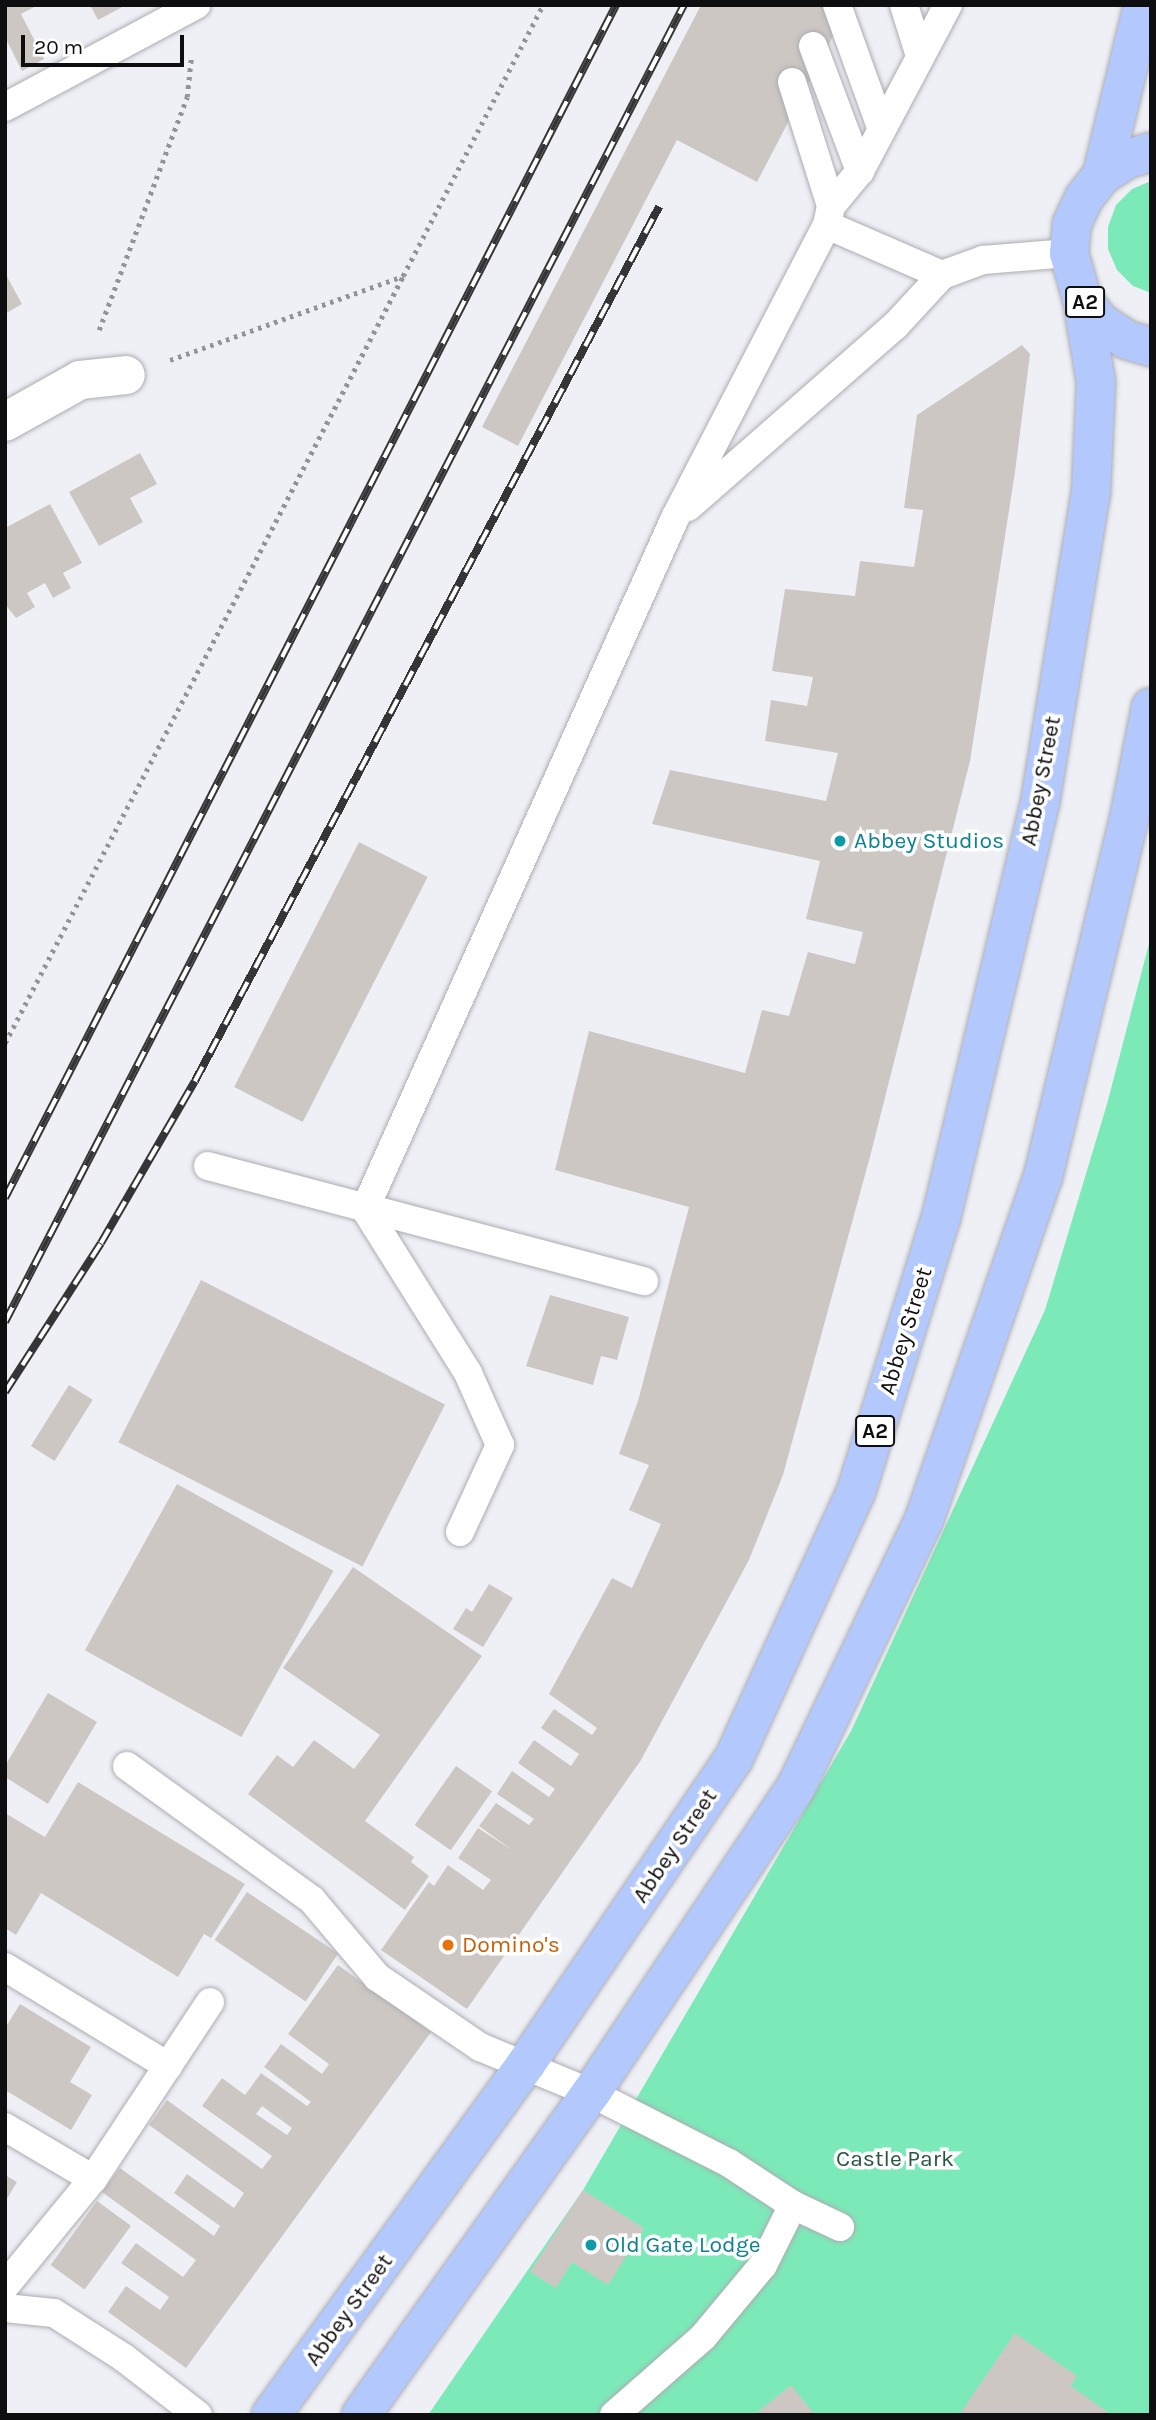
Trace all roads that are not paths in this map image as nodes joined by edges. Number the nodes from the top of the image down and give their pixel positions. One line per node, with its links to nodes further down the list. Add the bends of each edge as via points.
1 (196, 5): 9 (lane)
2 (836, 5): 10 (lane)
3 (904, 5): 7 (lane)
4 (1143, 5): 13 (main road, A2)
5 (946, 7): 7 (lane)
6 (813, 46): 12 (lane)
7 (920, 56): 10 (lane)
8 (792, 82): 14 (lane)
9 (5, 107)
10 (881, 127): 12 (lane)
11 (1151, 152): 13 (main road, A2, via 1126,159)
12 (860, 171): 14 (lane)
13 (1102, 175): 15 (main road, A2, via 1072,224)
14 (829, 216): 16 (lane); 21 (lane)
15 (1069, 253): 16 (lane, via 983,260); 17 (main road, A2)
16 (942, 275): 21 (lane, via 895,326)
17 (1082, 299): 18 (main road, A2, via 1101,323 1128,340); 30 (main road, Abbey Street / A2, via 1096,382 1091,493 1040,803 941,1218 856,1492 734,1758)
18 (1151, 347)
19 (126, 375): 20 (street, via 80,380)
20 (5, 422)
21 (675, 518): 24 (lane)
22 (1151, 707): 32 (main road, via 1128,824 1043,1178 924,1520 796,1787)
23 (208, 1166): 24 (lane)
24 (365, 1209): 25 (lane); 26 (lane, via 468,1373 500,1445)
25 (644, 1281)
26 (460, 1532)
27 (127, 1766): 30 (lane, via 312,1900 377,1977 480,2047)
28 (5, 1967): 31 (lane)
29 (210, 2002): 31 (lane)
30 (526, 2064): 32 (lane); 40 (main road, Abbey Street / A2)
31 (168, 2066): 34 (lane)
32 (591, 2094): 35 (lane, via 729,2163); 41 (main road)
33 (5, 2127): 34 (lane)
34 (93, 2179): 37 (lane)
35 (793, 2205): 36 (lane); 42 (lane, via 763,2265 703,2337)
36 (839, 2227)
37 (5, 2286)
38 (5, 2308): 39 (lane, via 54,2313 124,2358)
39 (198, 2415)
40 (271, 2415)
41 (361, 2415)
42 (614, 2415)

